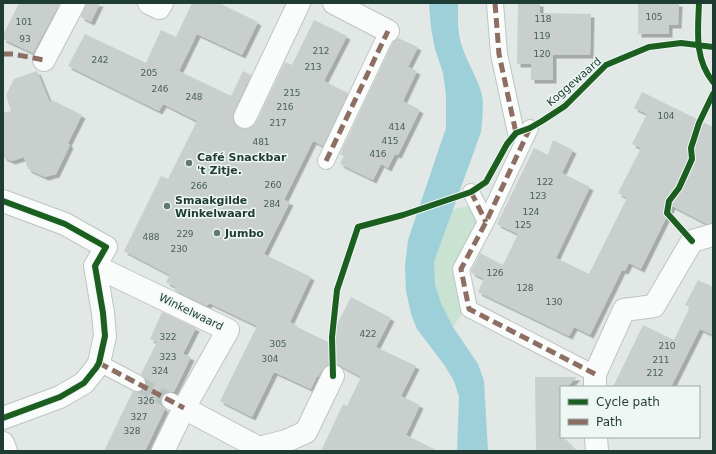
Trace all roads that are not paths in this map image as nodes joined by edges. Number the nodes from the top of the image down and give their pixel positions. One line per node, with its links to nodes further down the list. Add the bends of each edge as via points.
1 (74, 3): 8 (street)
2 (149, 3): 3 (street, via 159,8)
3 (162, 3)
4 (300, 3): 9 (street)
5 (334, 3): 7 (street)
6 (495, 3): 13 (street, via 499,54 523,131)
7 (388, 31): 10 (street)
8 (44, 60)
9 (245, 117)
10 (326, 161)
11 (471, 192): 13 (street)
12 (3, 201): 15 (street, via 65,224 106,247)
13 (486, 222): 18 (street, via 461,270 469,309)
14 (713, 235): 18 (street, via 692,241 654,306 624,310)
15 (95, 266): 16 (street, via 104,336); 20 (street, Winkelwaard, via 228,330)
16 (99, 363): 19 (street); 21 (street, via 84,383 60,397)
17 (333, 376): 20 (street, via 306,432 286,441 259,448)
18 (595, 380)
19 (137, 383)
20 (177, 405): 25 (street, Winkelwaard)
21 (3, 418)
22 (596, 438): 26 (street)
23 (3, 443): 24 (street)
24 (6, 451)
25 (163, 451)
26 (596, 451)

